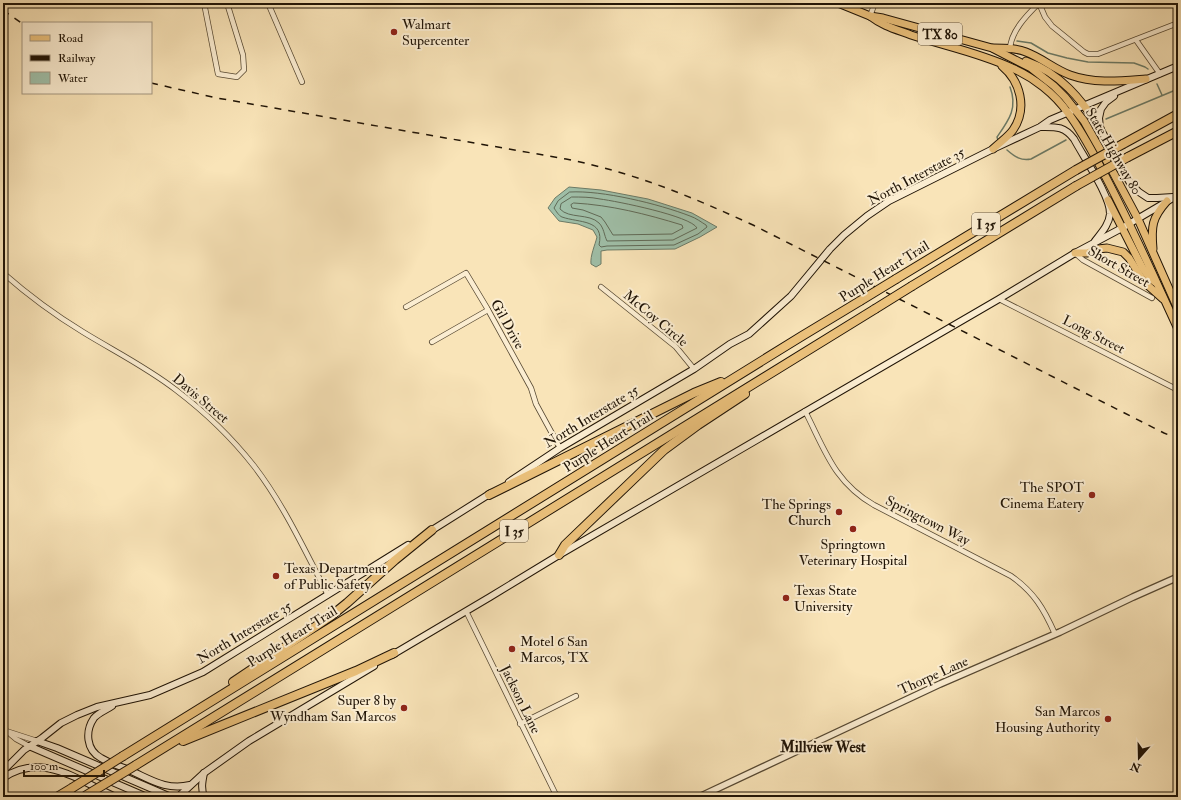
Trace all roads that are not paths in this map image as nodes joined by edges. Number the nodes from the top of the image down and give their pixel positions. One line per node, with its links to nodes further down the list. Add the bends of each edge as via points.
1 (204, 3): 2 (street, via 218,74 236,77 244,70)
2 (227, 3)
3 (268, 3): 18 (street)
4 (838, 3): 7 (main road, State Highway 80 / TX 80)
5 (875, 3): 7 (street)
6 (1039, 3): 10 (street, via 1052,26 1088,54 1098,54); 12 (street, via 1020,24)
7 (870, 16): 9 (main road, State Highway 80 / TX 80, via 880,24); 11 (main road, State Highway 80 / TX 80)
8 (1178, 23): 10 (street)
9 (928, 40): 13 (main road, via 938,40); 14 (main road, State Highway 80 / TX 80)
10 (1136, 40): 16 (street)
11 (992, 48): 12 (main road); 13 (main road, State Highway 80 / TX 80)
12 (1009, 48): 13 (street); 17 (main road, via 1026,52 1060,71 1086,80)
13 (1010, 57): 20 (main road, via 1028,61 1047,72 1071,90); 21 (main road, State Highway 80 / TX 80, via 1042,75)
14 (996, 60): 22 (main road, State Highway 80 / TX 80, via 1030,77); 27 (main road, via 1016,81 1020,109 1013,130)
15 (1178, 66): 16 (main road, North Interstate 35)
16 (1160, 74): 17 (main road, North Interstate 35)
17 (1146, 79): 19 (main road, North Interstate 35)
18 (302, 82)
19 (1119, 91): 20 (main road, North Interstate 35); 25 (main road, via 1101,109)
20 (1085, 105): 21 (main road, North Interstate 35); 25 (main road)
21 (1076, 110): 22 (main road, North Interstate 35); 31 (main road, State Highway 80 / TX 80)
22 (1068, 112): 24 (main road, North Interstate 35); 32 (main road, State Highway 80 / TX 80)
23 (1178, 114): 51 (highway, Purple Heart Trail / I 35, bridge, via 1076,170)
24 (1040, 127): 27 (main road, North Interstate 35); 29 (main road, via 1056,127 1069,132)
25 (1100, 128): 28 (main road, via 1130,183 1139,192 1148,198)
26 (1178, 132): 49 (highway, Purple Heart Trail / I 35, bridge, via 1076,186)
27 (993, 149): 50 (main road, North Interstate 35, via 889,201 866,216 830,250 791,296 766,320 749,334)
28 (1176, 196): 30 (main road)
29 (1108, 200): 33 (main road); 34 (main road, via 1108,220)
30 (1167, 201): 31 (main road); 36 (main road, via 1158,211 1153,224)
31 (1138, 219): 32 (main road); 36 (main road, TX 80)
32 (1130, 223): 33 (main road); 38 (main road, TX 80)
33 (1122, 228): 34 (main road); 38 (main road, via 1145,272)
34 (1094, 243): 35 (main road)
35 (1075, 253): 40 (street, Short Street, via 1083,260); 41 (main road); 42 (main road, via 1108,248 1123,252 1144,282)
36 (1154, 255): 44 (main road, TX 80)
37 (3, 273): 60 (street, Davis Street, via 52,312 176,389 231,439 254,467 280,506)
38 (1157, 284): 42 (main road, TX 80); 46 (main road, via 1170,301)
39 (601, 286): 50 (street, McCoy Circle, via 676,347)
40 (1152, 298)
41 (999, 299): 52 (street, Long Street); 53 (main road)
42 (1165, 301): 47 (main road, TX 80)
43 (406, 306): 45 (street, Gil Drive, via 466,273)
44 (1178, 309)
45 (488, 310): 48 (street); 54 (street, Gil Drive, via 531,388 536,404)
46 (1178, 319)
47 (1178, 329)
48 (432, 342)
49 (790, 361): 57 (highway, via 664,450 565,546); 72 (highway, Purple Heart Trail / I 35)
50 (694, 369): 54 (main road, North Interstate 35)
51 (749, 369): 55 (highway, via 694,393); 71 (highway, Purple Heart Trail / I 35)
52 (1178, 390)
53 (805, 412): 57 (main road); 62 (street, Springtown Way, via 834,468 852,490 874,505 1011,576 1026,588 1041,606)
54 (560, 448): 55 (main road, North Interstate 35)
55 (489, 495): 56 (main road, North Interstate 35)
56 (432, 530): 60 (main road, North Interstate 35); 71 (highway, via 331,616)
57 (559, 555): 61 (main road)
58 (1176, 578): 59 (street); 62 (street, Thorpe Lane)
59 (1178, 587)
60 (328, 595): 65 (main road, North Interstate 35, via 203,672 150,695)
61 (466, 611): 63 (main road); 66 (street, Jackson Lane)
62 (1055, 634): 85 (street, Thorpe Lane, via 940,684)
63 (394, 653): 72 (highway); 74 (main road, via 249,741)
64 (576, 696): 66 (street)
65 (116, 703): 69 (main road, North Interstate 35, via 60,723); 76 (main road, via 95,717 88,728 91,748 99,758 167,786)
66 (520, 724): 84 (street, Jackson Lane)
67 (3, 730): 68 (street)
68 (8, 732): 69 (street); 70 (street)
69 (37, 741): 70 (main road, North Interstate 35); 81 (main road)
70 (28, 746): 73 (main road, North Interstate 35); 80 (main road)
71 (139, 746): 78 (highway, Purple Heart Trail / I 35, bridge)
72 (153, 754): 79 (highway, Purple Heart Trail / I 35, bridge)
73 (3, 771)
74 (204, 773): 76 (main road); 83 (main road, via 201,784)
75 (3, 778): 77 (main road, via 23,768 46,767)
76 (191, 784): 82 (main road)
77 (113, 796)
78 (57, 797)
79 (84, 797)
80 (146, 797)
81 (171, 797)
82 (178, 797)
83 (204, 797)
84 (557, 797)
85 (699, 797)

